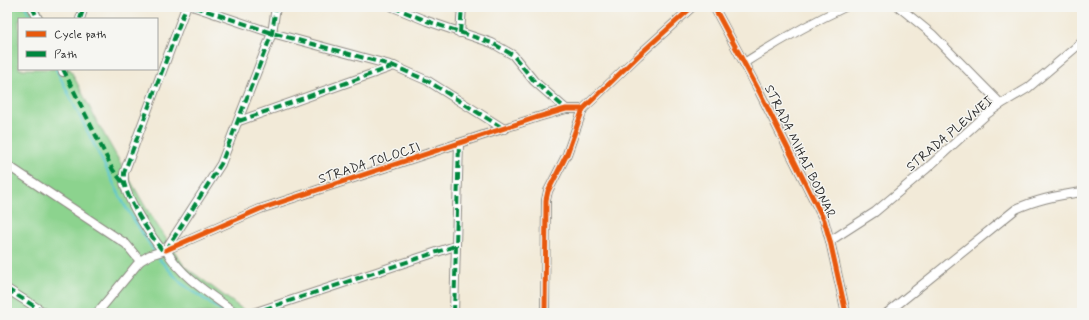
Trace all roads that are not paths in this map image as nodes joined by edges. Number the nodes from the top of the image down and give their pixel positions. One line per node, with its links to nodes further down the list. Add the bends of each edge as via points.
1 (32, 7): 12 (street)
2 (84, 7): 13 (street)
3 (186, 7): 29 (street, via 124,173 124,184 131,200)
4 (195, 7): 14 (street)
5 (276, 7): 14 (street)
6 (393, 7): 15 (street)
7 (462, 7): 15 (street)
8 (692, 7): 21 (street)
9 (714, 7): 17 (street, STRADA MIHAI BODNAR)
10 (845, 7): 17 (street)
11 (899, 7): 19 (street, via 932,34)
12 (38, 18)
13 (80, 18)
14 (272, 33): 18 (street); 22 (street)
15 (460, 33): 20 (street, via 492,43 513,55 534,81)
16 (1082, 42): 19 (street, STRADA PLEVNEI, via 1028,88)
17 (744, 63): 27 (street, STRADA MIHAI BODNAR, via 816,203)
18 (394, 66): 22 (street); 23 (street, via 428,81)
19 (1001, 104): 27 (street, STRADA PLEVNEI, via 875,212)
20 (566, 109): 21 (street, STRADA TOLOCII); 23 (street, STRADA TOLOCII)
21 (583, 109): 37 (street, via 567,154 546,200)
22 (239, 121): 29 (street, via 221,164)
23 (504, 129): 24 (street, STRADA TOLOCII)
24 (459, 143): 28 (street); 29 (street, STRADA TOLOCII, via 260,209)
25 (7, 165): 30 (street, via 126,244)
26 (1082, 192): 39 (street, via 1053,196 1016,209)
27 (830, 241): 38 (street, STRADA MIHAI BODNAR)
28 (456, 246): 35 (street); 36 (street)
29 (162, 250): 30 (street, STRADA TOLOCII); 34 (street, via 199,287)
30 (140, 261): 33 (street, STRADA TOLOCII)
31 (7, 289): 32 (street)
32 (45, 313)
33 (97, 313)
34 (236, 313)
35 (253, 313)
36 (454, 313)
37 (546, 313)
38 (846, 313)
39 (887, 313)

